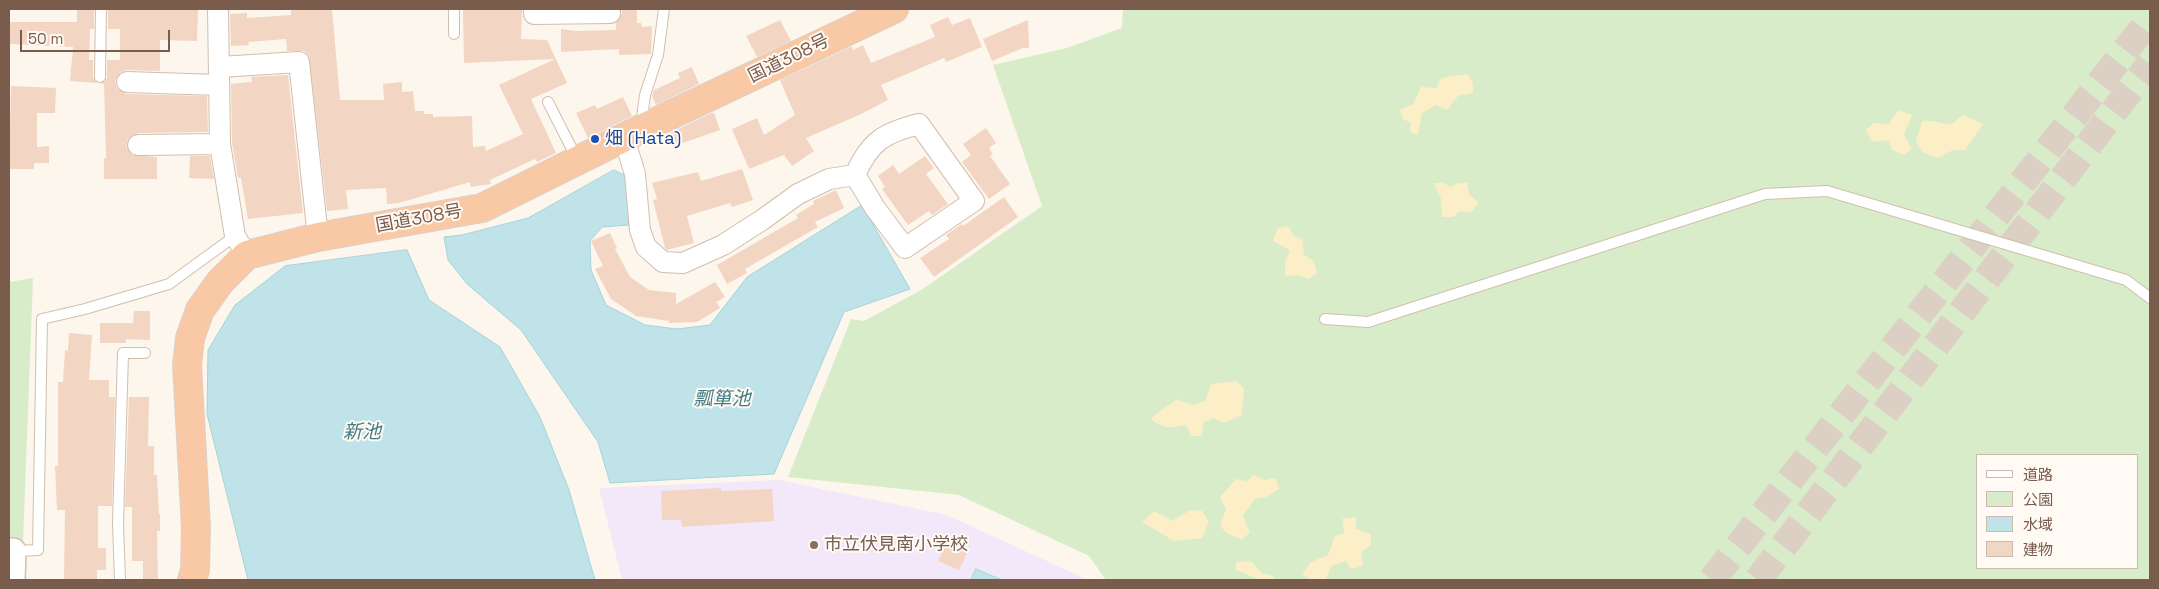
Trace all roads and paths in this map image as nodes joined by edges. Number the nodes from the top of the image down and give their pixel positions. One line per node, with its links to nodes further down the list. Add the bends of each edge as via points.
1 (101, 9): 10 (lane)
2 (218, 9): 9 (street)
3 (454, 9): 8 (lane)
4 (534, 9): 7 (street, via 534,14)
5 (664, 9): 13 (lane, via 658,55)
6 (880, 11): 13 (highway, 国道308号)
7 (610, 13)
8 (454, 34)
9 (220, 76): 11 (street); 14 (street); 18 (street, via 299,62)
10 (100, 77)
11 (127, 82)
12 (548, 102): 16 (lane)
13 (632, 134): 16 (highway, 国道308号); 17 (street, via 640,230 646,247 663,262 683,264 723,245 798,194 829,179)
14 (220, 144): 15 (street); 19 (street)
15 (138, 145)
16 (578, 161): 18 (highway, 国道308号, via 482,208)
17 (855, 175): 17 (street, via 905,248 974,201 919,124 893,130 881,138 863,158)
18 (318, 237): 19 (highway, 国道308号)
19 (241, 246): 23 (lane, via 170,284 42,319 38,550); 26 (highway, 国道308号, via 200,310 190,338 187,365 196,528)
20 (2150, 298): 21 (lane, via 2126,280 1827,191 1765,194 1368,322)
21 (1326, 319)
22 (145, 353): 25 (lane, via 123,353 118,523)
23 (11, 551): 24 (street)
24 (12, 580)
25 (120, 580)
26 (192, 580)

